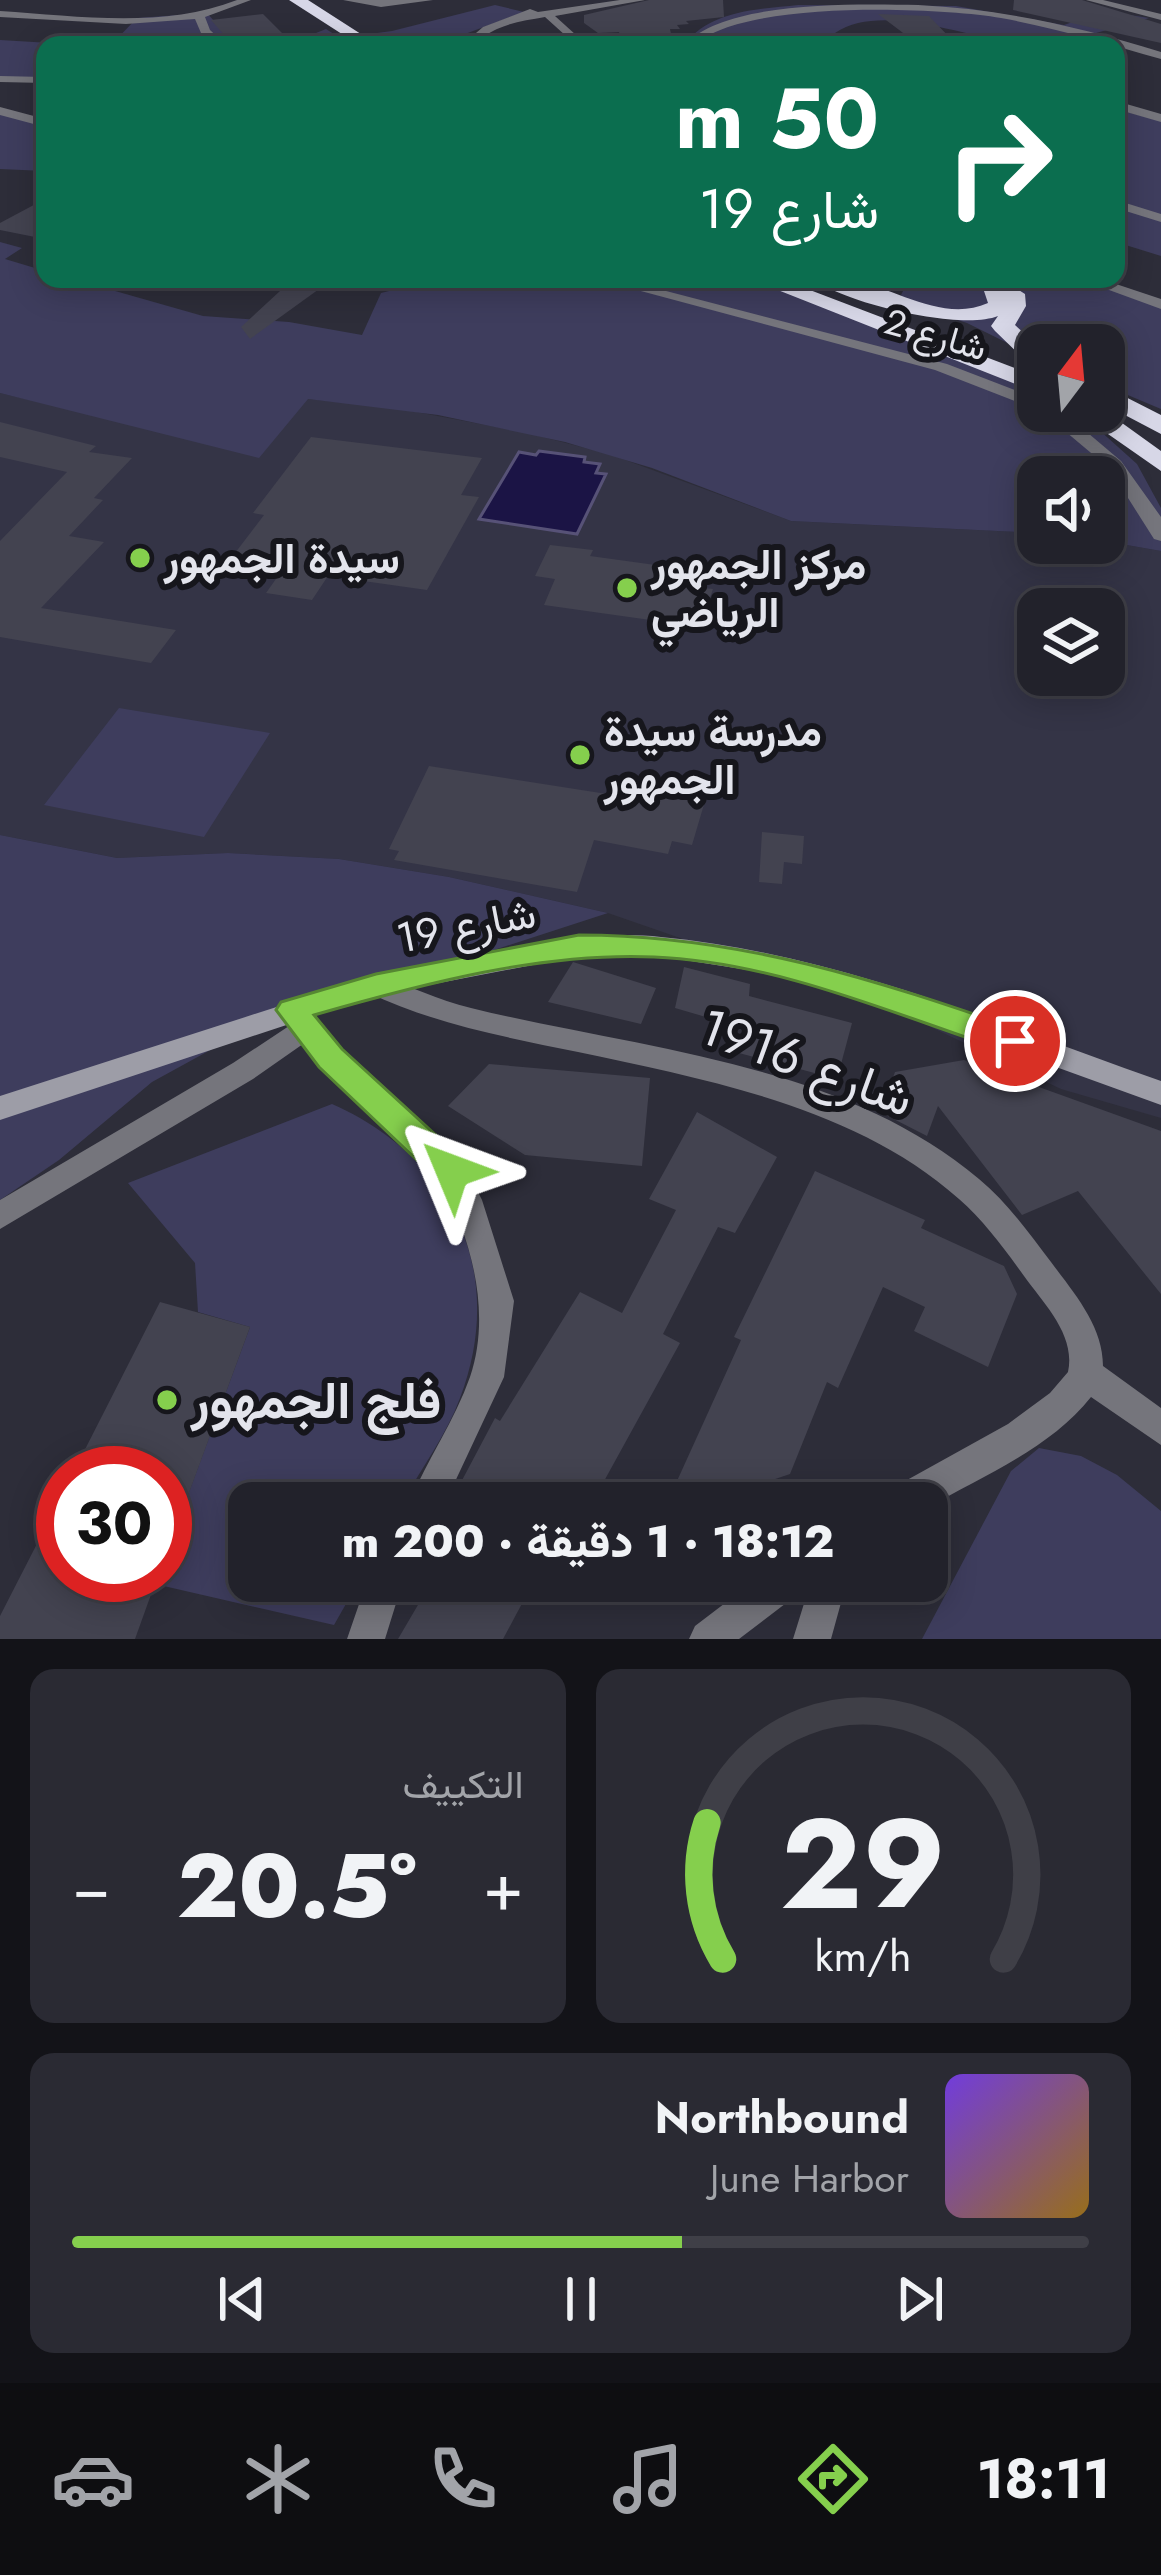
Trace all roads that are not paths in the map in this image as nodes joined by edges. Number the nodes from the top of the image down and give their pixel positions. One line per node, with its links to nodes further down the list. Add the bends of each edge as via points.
1 (246, 0): 12 (street)
2 (348, 0): 3 (street)
3 (428, 0)
4 (558, 0): 15 (street)
5 (640, 0): 9 (street)
6 (799, 0): 10 (street)
7 (1091, 0): 14 (street)
8 (291, 6): 17 (highway); 18 (highway)
9 (568, 10): 13 (street); 15 (street)
10 (782, 10): 22 (street); 23 (street, via 961,9)
11 (0, 14): 12 (street)
12 (199, 14): 16 (street)
13 (550, 17): 20 (street); 21 (street)
14 (1161, 17)
15 (520, 18): 19 (street)
16 (211, 36)
17 (326, 36)
18 (352, 36)
19 (478, 36)
20 (507, 36)
21 (572, 36)
22 (693, 36)
23 (1089, 36)
24 (1125, 46): 25 (street)
25 (1161, 56)
26 (0, 79): 27 (street)
27 (36, 80)
28 (1125, 108): 30 (street)
29 (0, 111): 31 (street)
30 (1161, 118)
31 (36, 121)
32 (1125, 207): 33 (street)
33 (1161, 218)
34 (635, 288): 45 (street, شارع 2, via 941,367)
35 (784, 288): 44 (highway)
36 (827, 288): 43 (highway)
37 (854, 288): 38 (highway, via 977,316 1000,306)
38 (995, 288)
39 (1008, 288): 42 (highway, via 1016,300 1003,322)
40 (1113, 288): 41 (street)
41 (1161, 304)
42 (1017, 342)
43 (1017, 355)
44 (1017, 378)
45 (1017, 397)
46 (1125, 406): 47 (highway)
47 (1161, 426)
48 (1084, 432): 51 (street)
49 (1117, 432): 50 (highway)
50 (1161, 463)
51 (1157, 520)
52 (376, 986): 53 (main road, شارع 19); 54 (main road, شارع 19, via 579,946 659,946 768,963 904,1001); 57 (street, شارع 1916, via 447,1016 706,1071 902,1144 956,1178 1006,1226 1073,1317)
53 (299, 1019): 55 (main road, شارع 19); 56 (street, via 243,1071); 59 (street, via 452,1171 498,1301 487,1377)
54 (1161, 1093)
55 (0, 1108)
56 (0, 1216)
57 (1086, 1374): 58 (street); 60 (street, via 1038,1422)
58 (1161, 1428)
59 (437, 1482)
60 (937, 1482)
61 (378, 1602): 64 (street)
62 (757, 1602): 65 (street)
63 (823, 1602): 66 (street)
64 (366, 1639)
65 (708, 1639)
66 (812, 1639)

